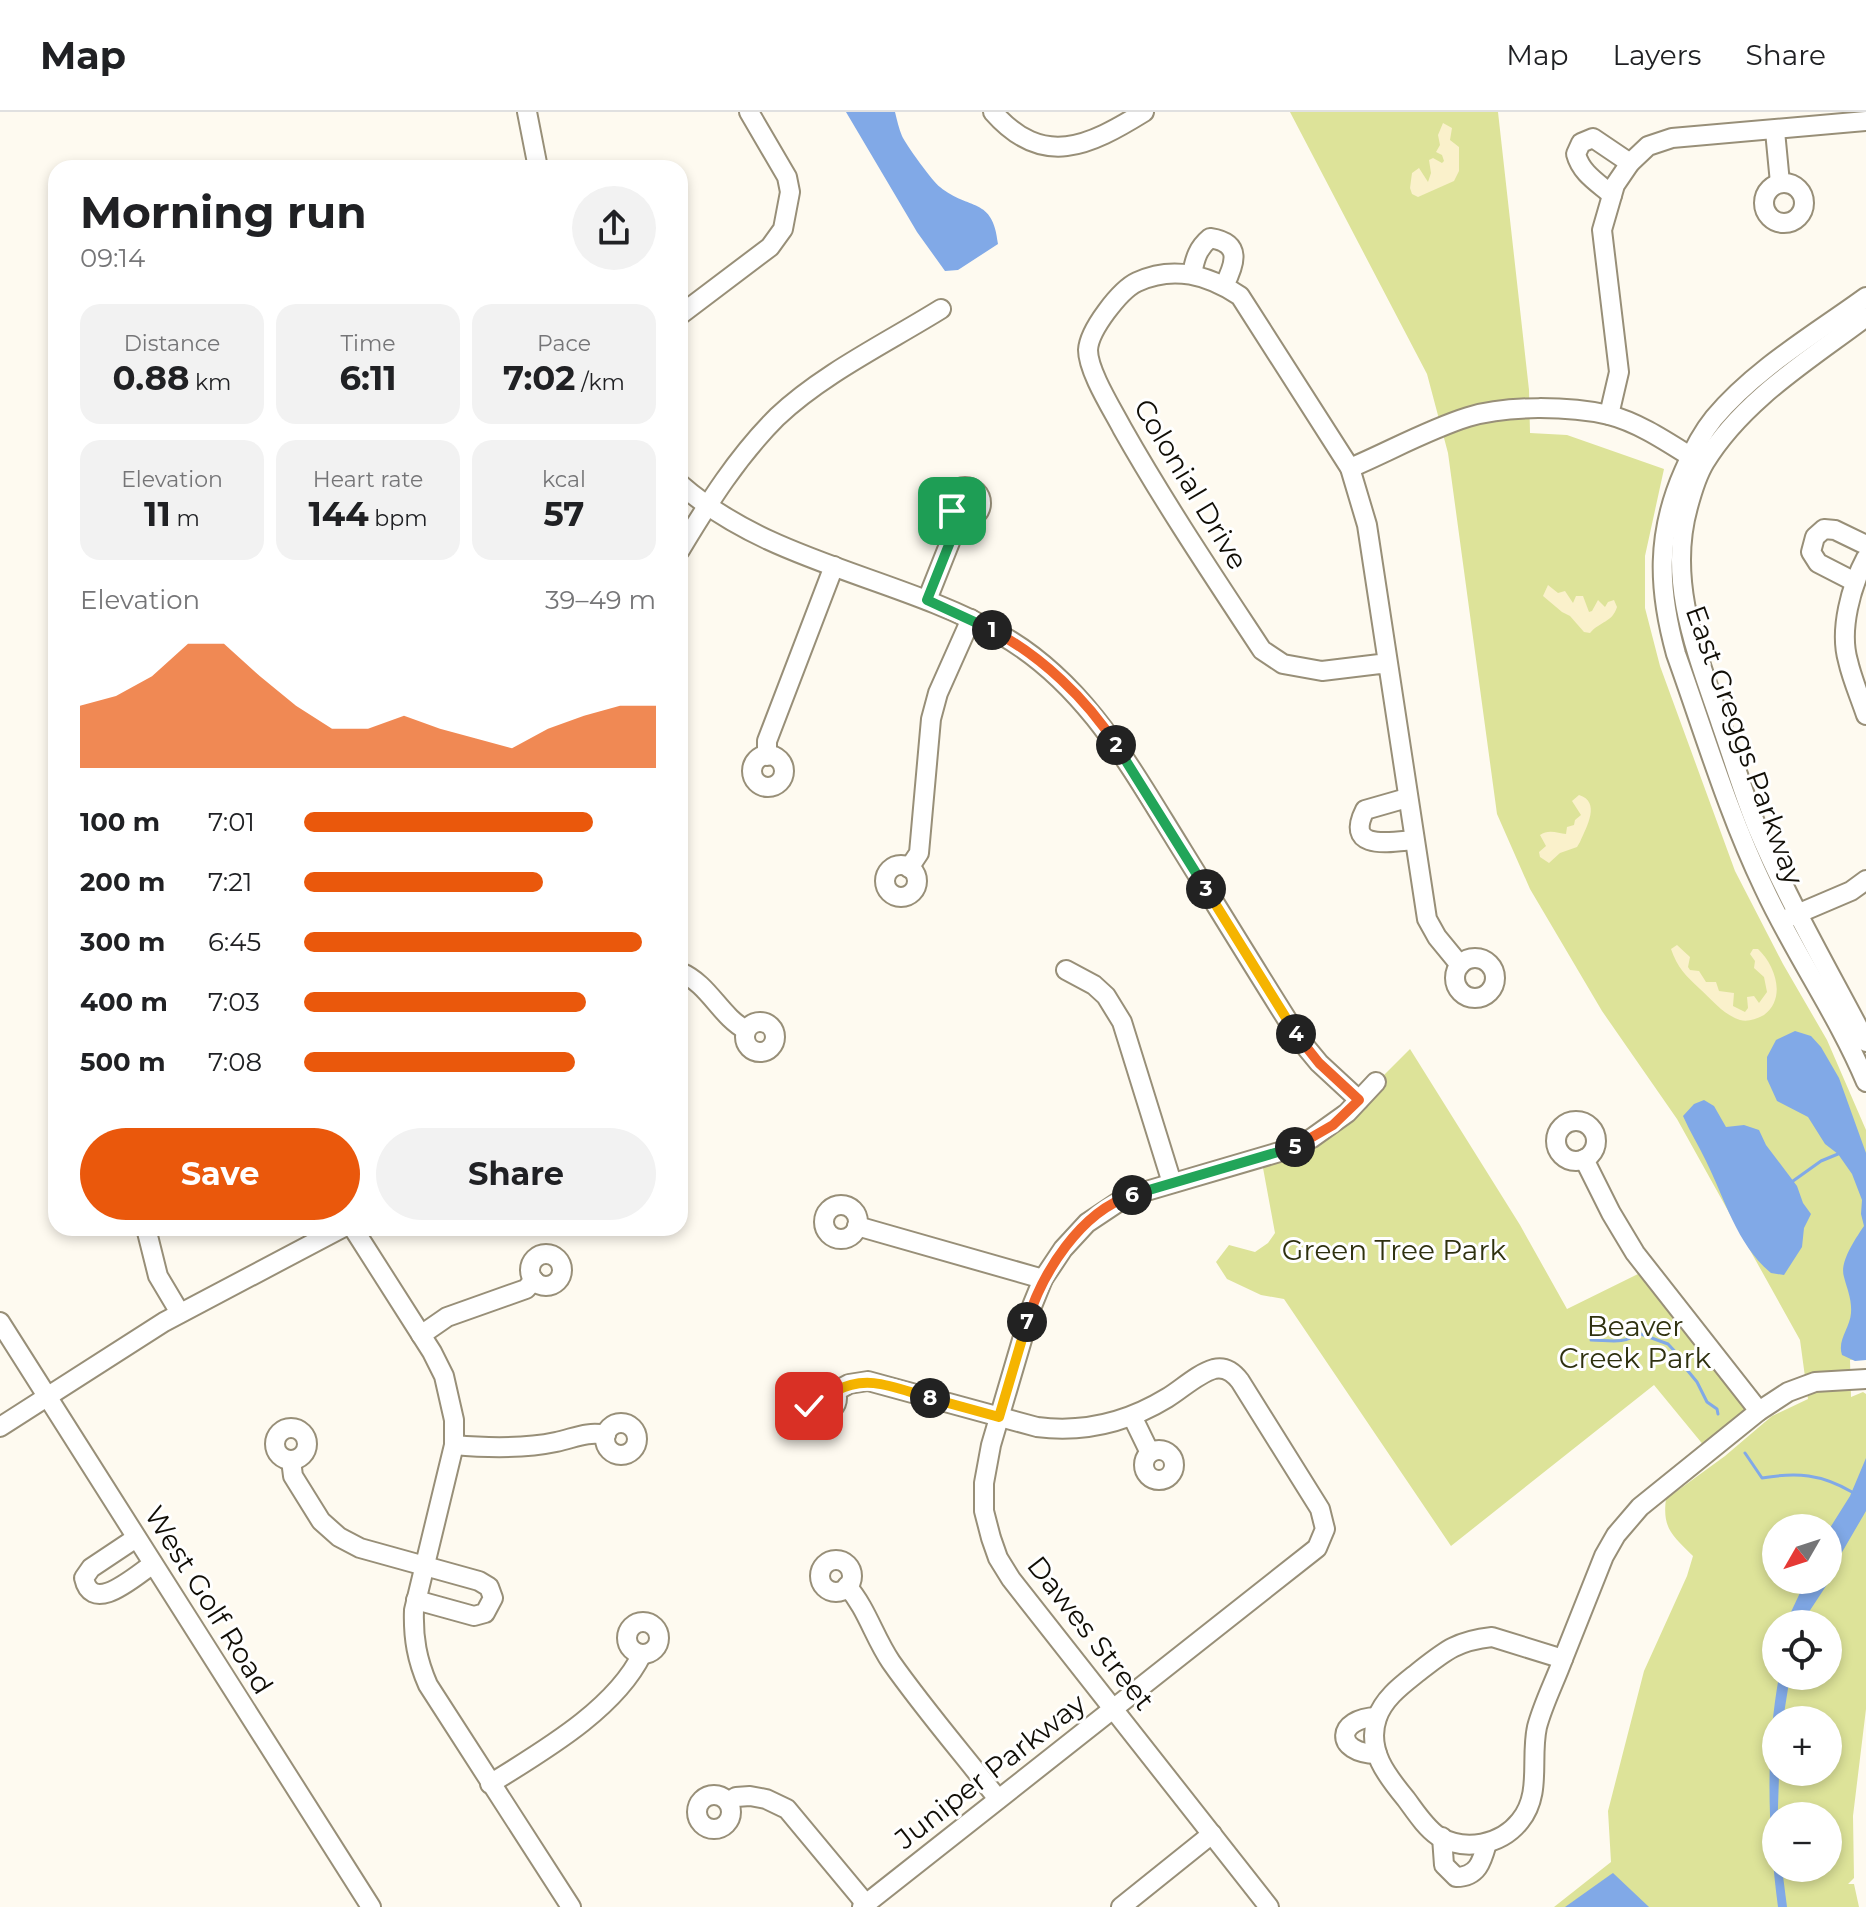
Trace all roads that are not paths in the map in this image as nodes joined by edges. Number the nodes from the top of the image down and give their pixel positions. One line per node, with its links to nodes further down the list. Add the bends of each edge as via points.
1 (527, 112): 7 (street)
2 (749, 112): 14 (street, via 787,177 783,229 770,247)
3 (993, 112): 4 (street, via 1019,136 1053,148 1075,147)
4 (1144, 112)
5 (1866, 121): 6 (street)
6 (1775, 131): 8 (street, via 1672,138 1648,146); 9 (street)
7 (536, 160)
8 (1630, 163): 10 (street); 10 (street, via 1593,138 1581,143 1578,163)
9 (1780, 183)
10 (1612, 195): 17 (street, via 1602,230 1619,372)
11 (1192, 274): 12 (street, Colonial Drive); 12 (street, via 1201,246 1210,238 1223,240 1235,261); 30 (street, Colonial Drive, via 1155,275 1117,297 1088,349 1099,386 1156,489 1262,650 1283,664 1322,671)
12 (1224, 286): 19 (street, Colonial Drive, via 1240,296 1269,337)
13 (1866, 297): 18 (street, East Greggs Parkway, via 1751,382 1714,418)
14 (688, 309)
15 (941, 309): 21 (street, via 780,415 740,458)
16 (1866, 317): 18 (street, East Greggs Parkway, via 1752,404)
17 (1609, 415): 18 (street); 19 (street, via 1499,410 1467,417)
18 (1697, 460): 37 (street, East Greggs Parkway, via 1680,555 1691,638 1756,825); 38 (street, East Greggs Parkway, via 1674,493 1662,548 1669,628 1729,803)
19 (1350, 468): 30 (street, Colonial Drive, via 1367,525)
20 (688, 491): 21 (street)
21 (707, 506): 23 (street); 26 (street, via 779,545)
22 (960, 517): 28 (street)
23 (688, 537)
24 (1866, 545): 27 (street, via 1835,530 1824,529 1815,537 1811,552 1818,563)
25 (1866, 558): 27 (street)
26 (834, 566): 28 (street); 32 (street, via 767,741)
27 (1855, 582): 31 (street, via 1847,658)
28 (927, 600): 29 (street)
29 (971, 619): 35 (street, via 931,719 919,853); 46 (street, via 1041,663 1095,716 1300,1040)
30 (1388, 663): 33 (street, Colonial Drive)
31 (1866, 715)
32 (767, 756)
33 (1407, 798): 34 (street, Colonial Drive); 34 (street, via 1365,810 1359,822 1361,833 1376,843)
34 (1414, 840): 39 (street, Colonial Drive, via 1427,919)
35 (909, 868)
36 (1866, 880): 37 (street)
37 (1799, 913): 38 (street); 43 (street, East Greggs Parkway)
38 (1780, 922): 45 (street, East Greggs Parkway)
39 (1460, 965)
40 (1066, 970): 48 (street, via 1106,996 1122,1022)
41 (688, 977): 42 (street)
42 (746, 1030)
43 (1866, 1042)
44 (1376, 1082): 46 (street, Dawes Street)
45 (1866, 1082)
46 (1359, 1100): 48 (street, Dawes Street, via 1333,1125 1293,1148)
47 (1584, 1159): 61 (street, via 1635,1253)
48 (1172, 1183): 53 (street, Dawes Street, via 1126,1197 1099,1215 1063,1249)
49 (857, 1226): 53 (street)
50 (148, 1236): 55 (street, via 158,1276)
51 (327, 1236): 55 (street)
52 (358, 1236): 57 (street)
53 (1043, 1279): 63 (street, Dawes Street)
54 (534, 1280): 57 (street, via 526,1289 447,1317)
55 (180, 1313): 60 (street)
56 (0, 1322): 60 (street, West Golf Road)
57 (421, 1335): 66 (street, via 451,1399)
58 (1866, 1379): 61 (street, via 1815,1382)
59 (836, 1391): 63 (street, via 868,1381)
60 (47, 1396): 64 (street); 69 (street, West Golf Road)
61 (1759, 1411): 75 (street, via 1626,1522 1604,1556)
62 (1132, 1416): 63 (street, via 1065,1431); 67 (street); 76 (street, Juniper Parkway, via 1217,1368 1234,1373 1325,1521 1317,1548)
63 (999, 1417): 76 (street, Dawes Street, via 984,1483 984,1511 998,1558)
64 (0, 1427)
65 (606, 1435): 66 (street, via 590,1432 518,1447)
66 (454, 1445): 71 (street)
67 (1150, 1453)
68 (291, 1460): 71 (street, via 293,1476 321,1521 339,1537)
69 (136, 1538): 70 (street, West Golf Road); 70 (street, via 91,1568 84,1578 86,1586 99,1596)
70 (153, 1564): 86 (street, West Golf Road)
71 (423, 1567): 73 (street); 73 (street, via 485,1583 492,1604 474,1616)
72 (847, 1586): 80 (street, via 891,1662)
73 (416, 1600): 79 (street, via 413,1633 418,1662)
74 (642, 1654): 79 (street, via 607,1700)
75 (1563, 1659): 77 (street, via 1506,1639 1467,1640 1396,1690); 84 (street, via 1538,1725 1532,1798 1523,1819)
76 (1114, 1709): 80 (street, Juniper Parkway); 82 (street, Dawes Street)
77 (1377, 1717): 78 (street); 78 (street, via 1353,1722 1346,1736 1352,1751)
78 (1377, 1754): 83 (street, via 1383,1770)
79 (490, 1784): 87 (street)
80 (998, 1799): 85 (street, Juniper Parkway)
81 (728, 1802): 85 (street, via 750,1796 787,1809)
82 (1212, 1834): 88 (street); 89 (street, Dawes Street)
83 (1442, 1837): 84 (street); 84 (street, via 1444,1865 1456,1877 1475,1871)
84 (1487, 1843)
85 (864, 1906)
86 (371, 1907)
87 (571, 1907)
88 (1121, 1907)
89 (1269, 1907)

